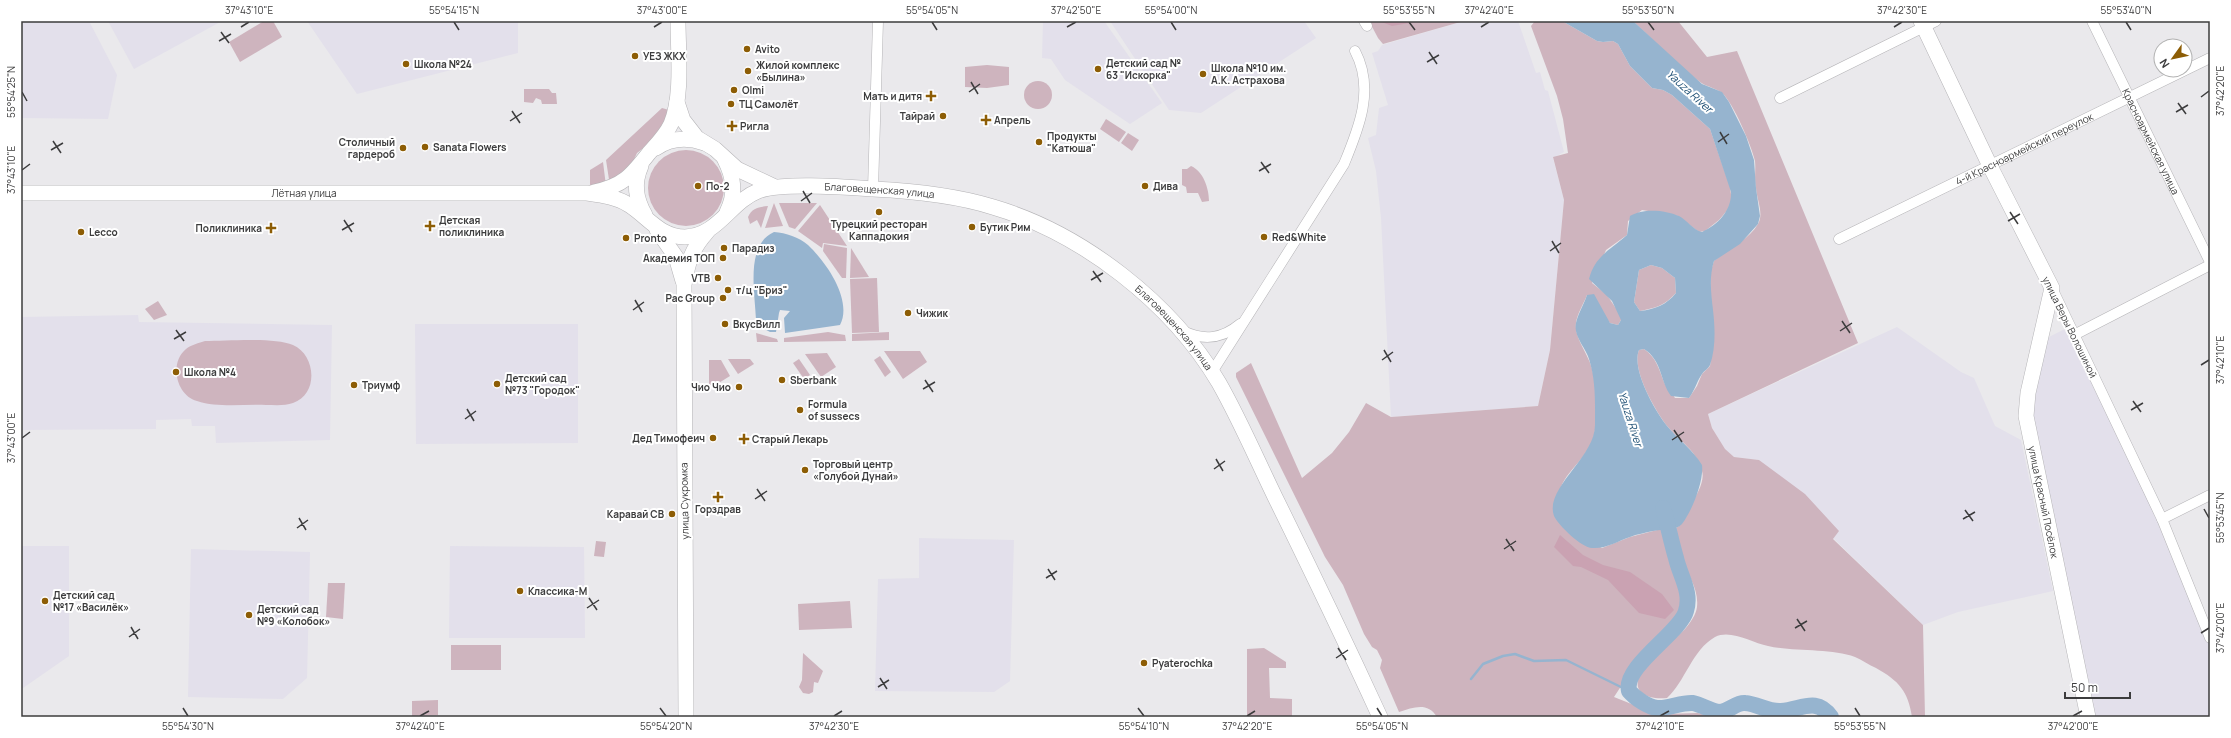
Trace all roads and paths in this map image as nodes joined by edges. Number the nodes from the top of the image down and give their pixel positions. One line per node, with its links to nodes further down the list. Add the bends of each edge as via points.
1 (678, 21): 9 (street)
2 (878, 21): 15 (street)
3 (2092, 21): 7 (street, Красноармейская улица)
4 (1927, 23): 8 (street); 13 (street, улица Веры Волошиной)
5 (1355, 52): 26 (street, via 1361,63 1365,87 1362,111 1352,144 1334,182)
6 (2210, 58): 7 (street, 4-й Красноармейский переулок)
7 (2130, 97): 13 (street, 4-й Красноармейский переулок); 22 (street, Красноармейская улица)
8 (1780, 98)
9 (677, 102): 10 (street, via 689,129); 11 (street, via 666,133)
10 (706, 144): 11 (street, via 695,140 674,140 658,147); 12 (street)
11 (646, 159): 17 (street, via 630,177 617,186); 19 (street, via 636,181 636,193 638,204)
12 (725, 160): 14 (street, via 747,175); 18 (street, via 734,184 734,194)
13 (1990, 166): 21 (street, 4-й Красноармейский переулок); 25 (street, улица Веры Волошиной)
14 (773, 186): 15 (street, Благовещенская улица); 18 (street, via 745,197)
15 (873, 189): 27 (street, Благовещенская улица, via 945,197 993,206 1053,230 1129,281)
16 (21, 193): 17 (street, Лётная улица)
17 (587, 193): 19 (street, via 618,199 629,204)
18 (726, 214): 20 (street)
19 (650, 222): 20 (street, via 674,236 695,236); 24 (street, улица Сукромка, via 671,246)
20 (708, 231): 24 (street, улица Сукромка, via 690,256)
21 (1839, 239)
22 (2210, 262)
23 (2210, 265): 28 (street)
24 (684, 286): 33 (street, улица Сукромка)
25 (2052, 288): 28 (street, улица Веры Волошиной); 35 (street, улица Красный Посёлок, via 2028,393 2026,416)
26 (1247, 317): 27 (street, via 1230,331 1211,338 1189,334); 29 (street)
27 (1179, 329): 29 (street, Благовещенская улица)
28 (2074, 335): 31 (street, улица Веры Волошиной)
29 (1212, 372): 34 (street, Благовещенская улица, via 1323,594)
30 (2210, 494): 31 (street)
31 (2162, 519): 32 (street, улица Веры Волошиной)
32 (2210, 638)
33 (684, 713)
34 (1380, 717)
35 (2088, 717)

